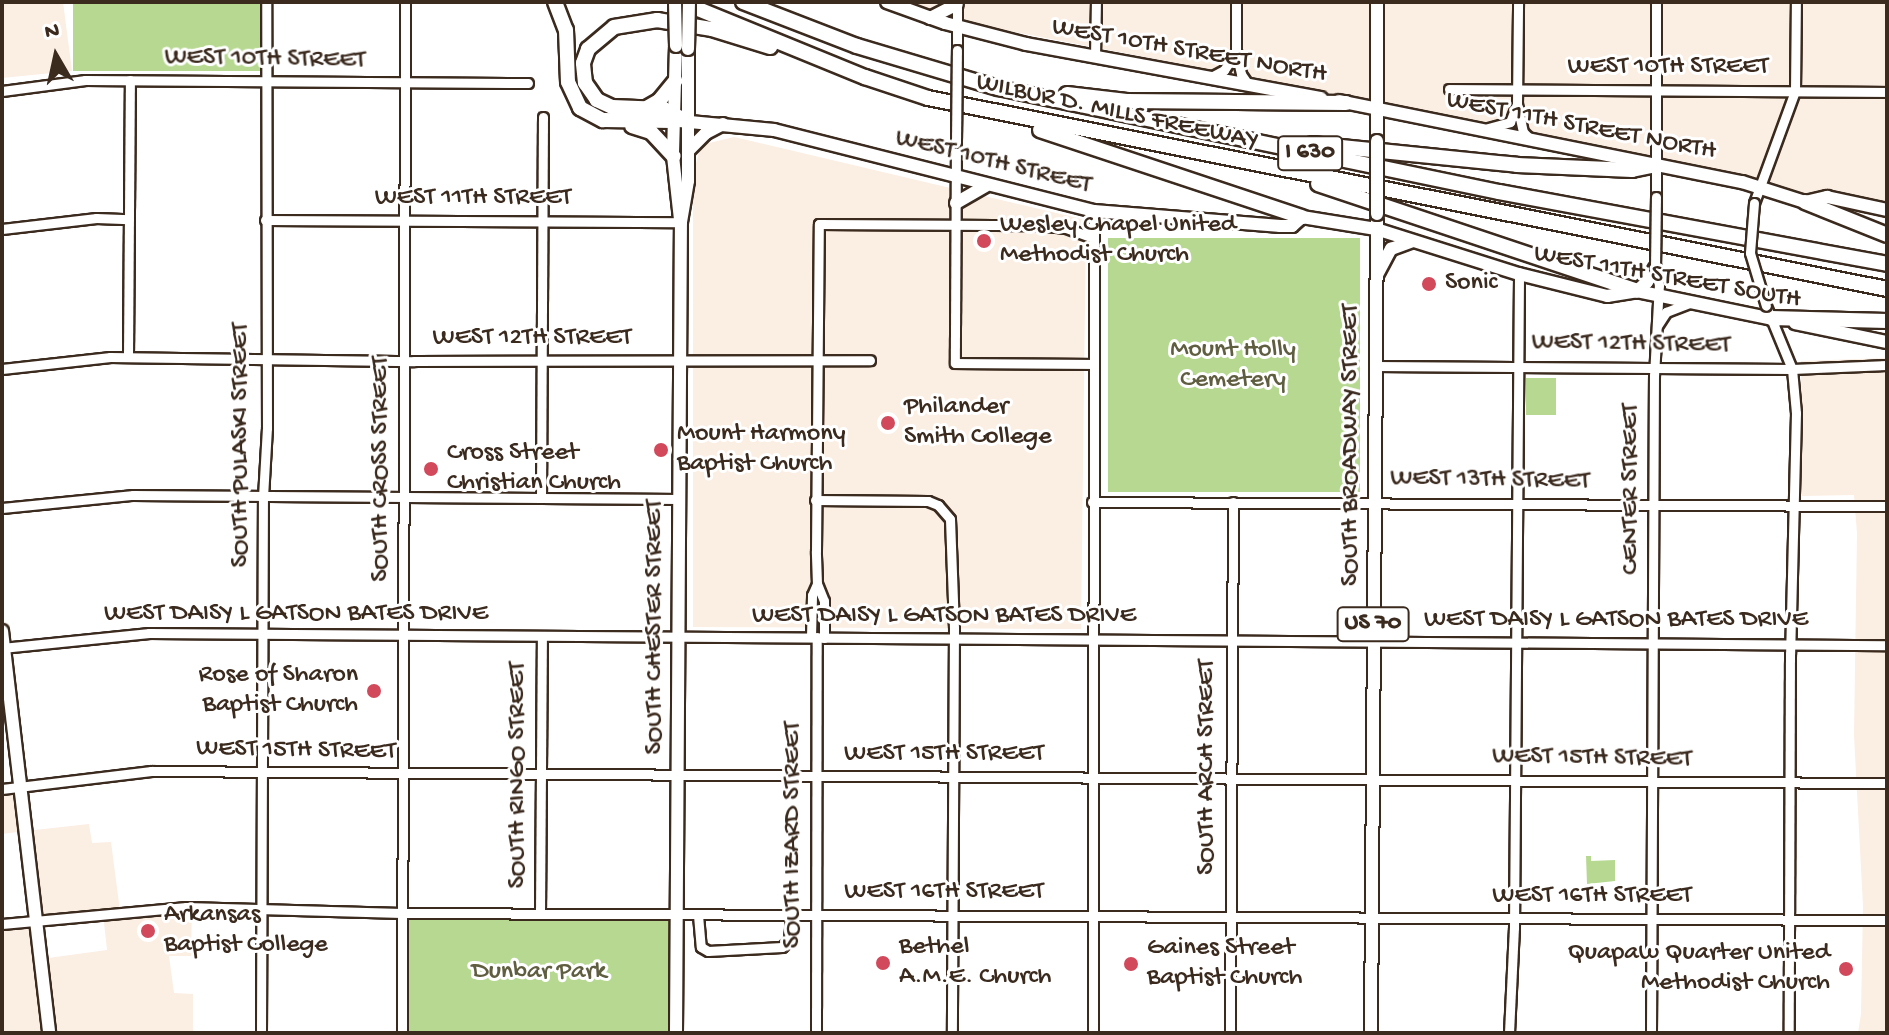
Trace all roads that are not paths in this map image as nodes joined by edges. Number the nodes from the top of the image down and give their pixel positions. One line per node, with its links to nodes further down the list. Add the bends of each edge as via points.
1 (266, 2): 25 (street, SOUTH PULASKI STREET)
2 (405, 2): 27 (street, SOUTH CROSS STREET)
3 (555, 2): 44 (highway, via 566,30 571,93 588,113)
4 (678, 2): 19 (main road, SOUTH CHESTER STREET, bridge); 22 (highway, WILBUR D. MILLS FREEWAY / I 630)
5 (689, 2): 19 (main road, SOUTH CHESTER STREET, bridge)
6 (743, 2): 18 (highway, WILBUR D. MILLS FREEWAY / I 630)
7 (772, 2): 18 (highway)
8 (887, 2): 16 (main road, WEST 10TH STREET NORTH)
9 (1096, 2): 21 (street)
10 (1236, 2): 20 (street)
11 (1377, 2): 40 (main road, SOUTH BROADWAY STREET / US 70)
12 (1518, 2): 32 (street)
13 (1656, 2): 33 (street, CENTER STREET)
14 (1796, 2): 35 (street)
15 (957, 3): 16 (main road); 17 (street)
16 (930, 18): 17 (main road, WEST 10TH STREET NORTH)
17 (957, 27): 21 (main road, WEST 10TH STREET NORTH); 53 (street, bridge)
18 (857, 46): 30 (highway, WILBUR D. MILLS FREEWAY / I 630)
19 (682, 48): 26 (main road, SOUTH CHESTER STREET); 43 (main road, SOUTH CHESTER STREET)
20 (1236, 52): 23 (street, via 1224,70); 29 (street)
21 (1095, 57): 23 (main road, WEST 10TH STREET NORTH)
22 (865, 77): 39 (highway, via 690,24 643,21 608,30 585,53 586,87 604,104); 41 (highway, WILBUR D. MILLS FREEWAY / I 630)
23 (1203, 78): 29 (main road, WEST 10TH STREET NORTH)
24 (130, 80): 25 (street, WEST 10TH STREET); 34 (street, WEST 10TH STREET); 61 (street)
25 (266, 81): 27 (street, WEST 10TH STREET); 62 (street, SOUTH PULASKI STREET)
26 (675, 81): 39 (highway); 43 (main road, SOUTH CHESTER STREET)
27 (406, 83): 28 (street, WEST 10TH STREET); 63 (street, SOUTH CROSS STREET)
28 (528, 83)
29 (1249, 86): 37 (main road, WEST 10TH STREET NORTH)
30 (998, 88): 37 (highway, via 1127,101); 47 (highway, WILBUR D. MILLS FREEWAY / I 630)
31 (1449, 89): 32 (street, WEST 10TH STREET)
32 (1518, 90): 33 (street, WEST 10TH STREET); 38 (street)
33 (1656, 90): 35 (street, WEST 10TH STREET); 51 (street, CENTER STREET)
34 (2, 91)
35 (1795, 91): 36 (street, WEST 10TH STREET); 55 (street)
36 (1887, 92)
37 (1346, 103): 40 (main road, WEST 11TH STREET NORTH)
38 (1517, 104): 46 (street, via 1503,126); 48 (street, via 1523,132)
39 (648, 107): 43 (highway)
40 (1377, 109): 46 (main road, WEST 11TH STREET NORTH); 68 (main road, SOUTH BROADWAY STREET / US 70, bridge)
41 (995, 113): 52 (highway, WILBUR D. MILLS FREEWAY / I 630); 60 (highway)
42 (543, 117): 64 (street)
43 (678, 119): 44 (highway); 45 (main road, WEST 10TH STREET); 49 (main road, SOUTH CHESTER STREET); 50 (main road, SOUTH CHESTER STREET)
44 (616, 121): 50 (highway, via 651,132)
45 (725, 123): 49 (main road); 53 (main road, WEST 10TH STREET, via 774,130)
46 (1474, 128): 48 (main road, WEST 11TH STREET NORTH)
47 (1204, 132): 51 (highway, via 1454,161 1632,170); 72 (highway, WILBUR D. MILLS FREEWAY / I 630)
48 (1531, 140): 51 (main road, WEST 11TH STREET NORTH)
49 (688, 151): 65 (main road, SOUTH CHESTER STREET)
50 (673, 156): 65 (main road, SOUTH CHESTER STREET)
51 (1656, 165): 55 (main road, WEST 11TH STREET NORTH); 73 (street, CENTER STREET, bridge)
52 (1280, 170): 76 (highway, WILBUR D. MILLS FREEWAY / I 630); 77 (highway)
53 (955, 177): 54 (main road, WEST 10TH STREET); 57 (street)
54 (985, 186): 57 (main road); 59 (main road, WEST 10TH STREET)
55 (1759, 186): 56 (main road, WEST 11TH STREET NORTH); 80 (street, bridge, via 1750,253)
56 (1805, 202): 58 (main road, via 1827,197); 69 (highway)
57 (956, 203): 66 (street)
58 (1887, 210)
59 (1094, 211): 60 (main road, WEST 10TH STREET, via 1280,226 1292,226); 70 (street)
60 (1302, 217): 68 (main road, WEST 11TH STREET SOUTH)
61 (129, 219): 67 (street); 84 (street)
62 (265, 220): 63 (street, WEST 11TH STREET); 85 (street, SOUTH PULASKI STREET)
63 (403, 221): 64 (street, WEST 11TH STREET); 86 (street, SOUTH CROSS STREET)
64 (543, 221): 65 (street, WEST 11TH STREET); 87 (street)
65 (681, 222): 90 (main road, SOUTH CHESTER STREET)
66 (956, 225): 70 (street, via 1051,226); 89 (street, SOUTH IZARD STREET, via 819,224); 91 (street, via 955,363)
67 (2, 229)
68 (1376, 229): 71 (main road, WEST 11TH STREET SOUTH); 75 (main road, SOUTH BROADWAY STREET / US 70)
69 (1887, 235)
70 (1093, 238): 91 (street)
71 (1422, 241): 74 (main road, WEST 11TH STREET SOUTH); 75 (main road, via 1394,246)
72 (1887, 264)
73 (1655, 268): 77 (main road); 78 (street, CENTER STREET)
74 (1519, 274): 77 (main road, WEST 11TH STREET SOUTH, via 1607,296); 94 (street)
75 (1375, 277): 93 (main road, SOUTH BROADWAY STREET / US 70)
76 (1887, 289)
77 (1637, 291): 78 (main road, WEST 11TH STREET SOUTH)
78 (1659, 298): 79 (main road, WEST 11TH STREET SOUTH); 82 (street, CENTER STREET)
79 (1689, 303): 80 (main road, WEST 11TH STREET SOUTH); 82 (street, via 1666,312)
80 (1769, 312): 81 (highway); 83 (main road, WEST 11TH STREET SOUTH); 97 (street)
81 (1887, 321)
82 (1655, 329): 95 (street, CENTER STREET)
83 (1887, 342)
84 (128, 356): 85 (street, WEST 12TH STREET); 96 (street, WEST 12TH STREET)
85 (265, 359): 86 (street, WEST 12TH STREET); 98 (street, SOUTH PULASKI STREET)
86 (404, 360): 87 (street, WEST 12TH STREET); 99 (street, SOUTH CROSS STREET)
87 (542, 360): 90 (street, WEST 12TH STREET); 100 (street)
88 (870, 360): 89 (street, WEST 12TH STREET)
89 (817, 361): 90 (street, WEST 12TH STREET); 102 (street, SOUTH IZARD STREET)
90 (680, 362): 101 (main road, SOUTH CHESTER STREET)
91 (1093, 364): 103 (street)
92 (1887, 365): 97 (street, WEST 12TH STREET)
93 (1375, 366): 94 (street, WEST 12TH STREET); 105 (main road, SOUTH BROADWAY STREET / US 70)
94 (1518, 366): 95 (street, WEST 12TH STREET); 106 (street)
95 (1655, 367): 97 (street, WEST 12TH STREET); 107 (street, CENTER STREET)
96 (2, 369)
97 (1792, 369): 108 (street)
98 (263, 497): 99 (street); 110 (street, via 133,495); 112 (street, SOUTH PULASKI STREET)
99 (404, 498): 100 (street); 113 (street, SOUTH CROSS STREET)
100 (541, 498): 101 (street)
101 (679, 499): 115 (main road, SOUTH CHESTER STREET)
102 (815, 500): 116 (street, SOUTH IZARD STREET, via 817,584 812,595); 117 (street, via 928,501 947,513 953,533)
103 (1092, 502): 104 (street, WEST 13TH STREET); 118 (street)
104 (1233, 502): 105 (street, WEST 13TH STREET); 119 (street, SOUTH ARCH STREET)
105 (1374, 502): 106 (street, WEST 13TH STREET); 120 (main road, SOUTH BROADWAY STREET / US 70)
106 (1515, 503): 107 (street, WEST 13TH STREET); 121 (street)
107 (1654, 505): 108 (street, WEST 13TH STREET); 122 (street, CENTER STREET)
108 (1792, 505): 109 (street, WEST 13TH STREET); 123 (street)
109 (1887, 506)
110 (2, 508)
111 (2, 631): 125 (main road)
112 (264, 634): 113 (street, WEST DAISY L GATSON BATES DRIVE); 125 (street, WEST DAISY L GATSON BATES DRIVE, via 134,633); 126 (street, SOUTH PULASKI STREET)
113 (404, 636): 114 (street, WEST DAISY L GATSON BATES DRIVE); 127 (street, SOUTH CROSS STREET)
114 (542, 637): 115 (street, WEST DAISY L GATSON BATES DRIVE); 128 (street, SOUTH RINGO STREET)
115 (678, 637): 116 (street, WEST DAISY L GATSON BATES DRIVE); 129 (main road, SOUTH CHESTER STREET)
116 (817, 637): 117 (street, WEST DAISY L GATSON BATES DRIVE); 130 (street, SOUTH IZARD STREET)
117 (954, 639): 118 (street, WEST DAISY L GATSON BATES DRIVE); 131 (street)
118 (1091, 639): 119 (street, WEST DAISY L GATSON BATES DRIVE); 132 (street)
119 (1231, 640): 120 (street, WEST DAISY L GATSON BATES DRIVE); 133 (street, SOUTH ARCH STREET)
120 (1373, 641): 121 (street, WEST DAISY L GATSON BATES DRIVE); 134 (main road, SOUTH BROADWAY STREET / US 70)
121 (1515, 642): 122 (street, WEST DAISY L GATSON BATES DRIVE); 135 (street)
122 (1653, 642): 123 (street, WEST DAISY L GATSON BATES DRIVE); 136 (street, CENTER STREET)
123 (1790, 644): 124 (street, WEST DAISY L GATSON BATES DRIVE); 137 (street)
124 (1887, 645)
125 (3, 647): 139 (main road)
126 (265, 772): 127 (street, WEST 15TH STREET); 139 (street, WEST 15TH STREET, via 151,771); 141 (street, SOUTH PULASKI STREET)
127 (403, 775): 128 (street, WEST 15TH STREET); 142 (street, SOUTH CROSS STREET)
128 (541, 775): 129 (street, WEST 15TH STREET); 143 (street, SOUTH RINGO STREET)
129 (677, 775): 130 (street, WEST 15TH STREET); 144 (main road, SOUTH CHESTER STREET)
130 (815, 776): 131 (street, WEST 15TH STREET); 145 (street, SOUTH IZARD STREET)
131 (953, 777): 132 (street, WEST 15TH STREET); 148 (street)
132 (1092, 778): 133 (street, WEST 15TH STREET); 149 (street)
133 (1230, 779): 134 (street, WEST 15TH STREET); 150 (street, SOUTH ARCH STREET)
134 (1372, 780): 135 (street, WEST 15TH STREET); 151 (main road, SOUTH BROADWAY STREET / US 70)
135 (1514, 780): 136 (street, WEST 15TH STREET); 152 (street)
136 (1652, 781): 137 (street, WEST 15TH STREET); 153 (street, CENTER STREET)
137 (1790, 781): 138 (street, WEST 15TH STREET); 155 (street)
138 (1887, 783)
139 (21, 787): 140 (street, WEST 15TH STREET); 154 (main road)
140 (2, 789)
141 (261, 908): 142 (street, WEST 16TH STREET); 154 (street, WEST 16TH STREET, via 159,908); 159 (street, SOUTH PULASKI STREET)
142 (402, 913): 143 (street, WEST 16TH STREET); 160 (street, SOUTH CROSS STREET)
143 (540, 913): 144 (street, WEST 16TH STREET)
144 (677, 914): 146 (street, WEST 16TH STREET); 161 (main road, SOUTH CHESTER STREET)
145 (816, 914): 147 (street, WEST 16TH STREET); 148 (street, WEST 16TH STREET); 162 (street, SOUTH IZARD STREET)
146 (698, 915): 147 (street, WEST 16TH STREET); 147 (street, via 701,947 708,951 782,947 789,940)
147 (791, 915)
148 (953, 915): 149 (street, WEST 16TH STREET); 163 (street)
149 (1092, 915): 150 (street, WEST 16TH STREET); 164 (street)
150 (1229, 917): 151 (street, WEST 16TH STREET); 165 (street, SOUTH ARCH STREET)
151 (1372, 918): 152 (street, WEST 16TH STREET); 166 (main road, SOUTH BROADWAY STREET / US 70)
152 (1514, 918): 153 (street, WEST 16TH STREET); 167 (street)
153 (1651, 918): 155 (street, WEST 16TH STREET); 168 (street, CENTER STREET)
154 (36, 920): 157 (street, WEST 16TH STREET); 158 (main road)
155 (1789, 920): 156 (street, WEST 16TH STREET); 169 (street)
156 (1887, 920)
157 (2, 924)
158 (49, 1033)
159 (261, 1033)
160 (402, 1033)
161 (676, 1033)
162 (816, 1033)
163 (952, 1033)
164 (1093, 1033)
165 (1230, 1033)
166 (1371, 1033)
167 (1509, 1033)
168 (1651, 1033)
169 (1789, 1033)

